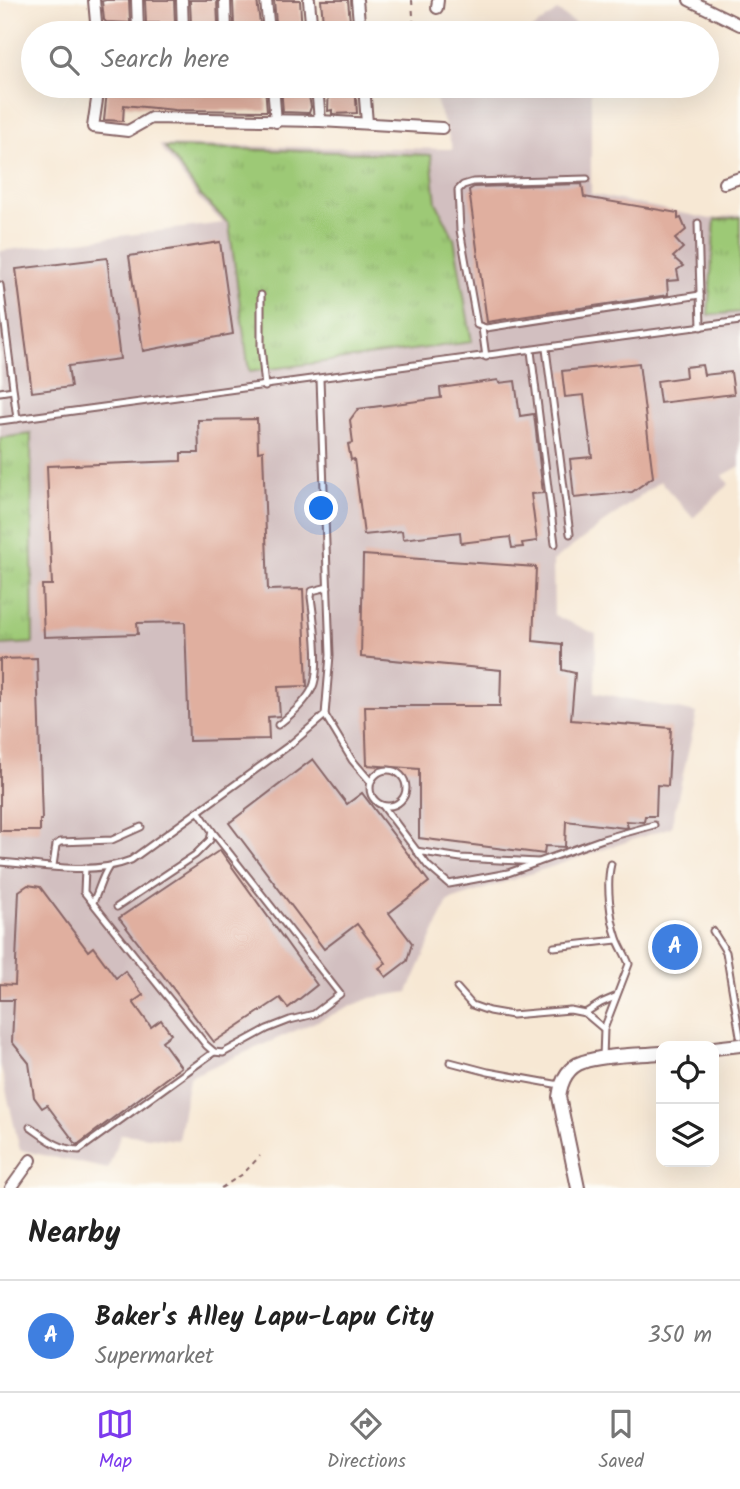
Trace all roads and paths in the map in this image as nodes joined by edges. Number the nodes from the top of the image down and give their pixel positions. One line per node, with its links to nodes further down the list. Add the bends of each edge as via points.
1 (94, 0): 10 (street)
2 (136, 0): 11 (street)
3 (183, 0): 12 (street)
4 (225, 0): 13 (street)
5 (266, 0): 14 (street)
6 (310, 0): 15 (street)
7 (357, 0): 16 (street)
8 (412, 0): 17 (path)
9 (689, 0): 18 (street)
10 (96, 21)
11 (137, 21)
12 (183, 21)
13 (226, 21)
14 (268, 21)
15 (311, 21)
16 (359, 21)
17 (413, 21)
18 (740, 25)
19 (97, 98): 24 (street, via 93,127 128,131 151,118)
20 (274, 98): 24 (street)
21 (318, 98): 23 (street)
22 (365, 98): 25 (street)
23 (320, 121): 24 (street); 25 (street)
24 (276, 122)
25 (367, 123): 26 (street)
26 (442, 128)
27 (740, 178): 29 (street)
28 (587, 179): 36 (lane, via 472,182 458,190 475,321)
29 (724, 183)
30 (698, 223): 33 (lane)
31 (0, 285): 42 (lane)
32 (261, 295): 41 (lane)
33 (700, 295): 35 (lane); 36 (lane)
34 (740, 321): 35 (lane)
35 (701, 327): 37 (lane)
36 (482, 328): 39 (lane)
37 (546, 349): 38 (lane); 46 (lane)
38 (531, 351): 39 (lane); 47 (lane)
39 (486, 357): 40 (lane)
40 (320, 379): 41 (lane); 48 (lane)
41 (265, 387): 44 (lane)
42 (13, 390): 43 (lane); 44 (lane)
43 (0, 392)
44 (17, 419): 45 (lane)
45 (0, 421)
46 (570, 534)
47 (555, 544)
48 (328, 587): 49 (lane, via 330,655); 50 (lane, via 312,591 311,597 314,685)
49 (325, 715): 51 (lane); 53 (lane)
50 (278, 725)
51 (370, 781): 52 (lane, via 371,796); 52 (lane, via 387,769 404,779 402,799)
52 (383, 806): 57 (lane)
53 (199, 812): 56 (lane); 63 (lane, via 131,860)
54 (654, 825): 59 (lane)
55 (141, 827): 61 (lane, via 112,840 60,842)
56 (212, 831): 65 (lane, via 210,840 195,855); 76 (lane, via 340,994 314,1014 267,1029 223,1053)
57 (416, 850): 59 (lane, via 461,858); 59 (lane, via 449,884)
58 (0, 862): 61 (lane)
59 (541, 862)
60 (611, 864): 67 (lane, via 607,879)
61 (53, 866): 62 (lane)
62 (85, 868): 63 (lane); 64 (lane, via 84,892)
63 (108, 868): 64 (lane)
64 (93, 902): 76 (lane)
65 (117, 907)
66 (713, 931): 73 (lane, via 726,952)
67 (617, 940): 68 (lane); 70 (lane, via 629,964)
68 (554, 947)
69 (457, 988): 71 (lane, via 472,1005 489,1011 512,1015)
70 (614, 997): 71 (lane); 72 (lane)
71 (585, 1013): 72 (lane)
72 (604, 1029): 78 (lane)
73 (740, 1036)
74 (740, 1045): 75 (street)
75 (719, 1047)
76 (214, 1052): 81 (lane, via 79,1150 57,1146)
77 (656, 1054): 78 (street)
78 (603, 1059): 80 (street, via 582,1062)
79 (450, 1062): 80 (lane)
80 (561, 1085): 86 (street, via 561,1110)
81 (30, 1127)
82 (260, 1156): 85 (path)
83 (31, 1160): 84 (street)
84 (11, 1188)
85 (221, 1188)
86 (578, 1188)

